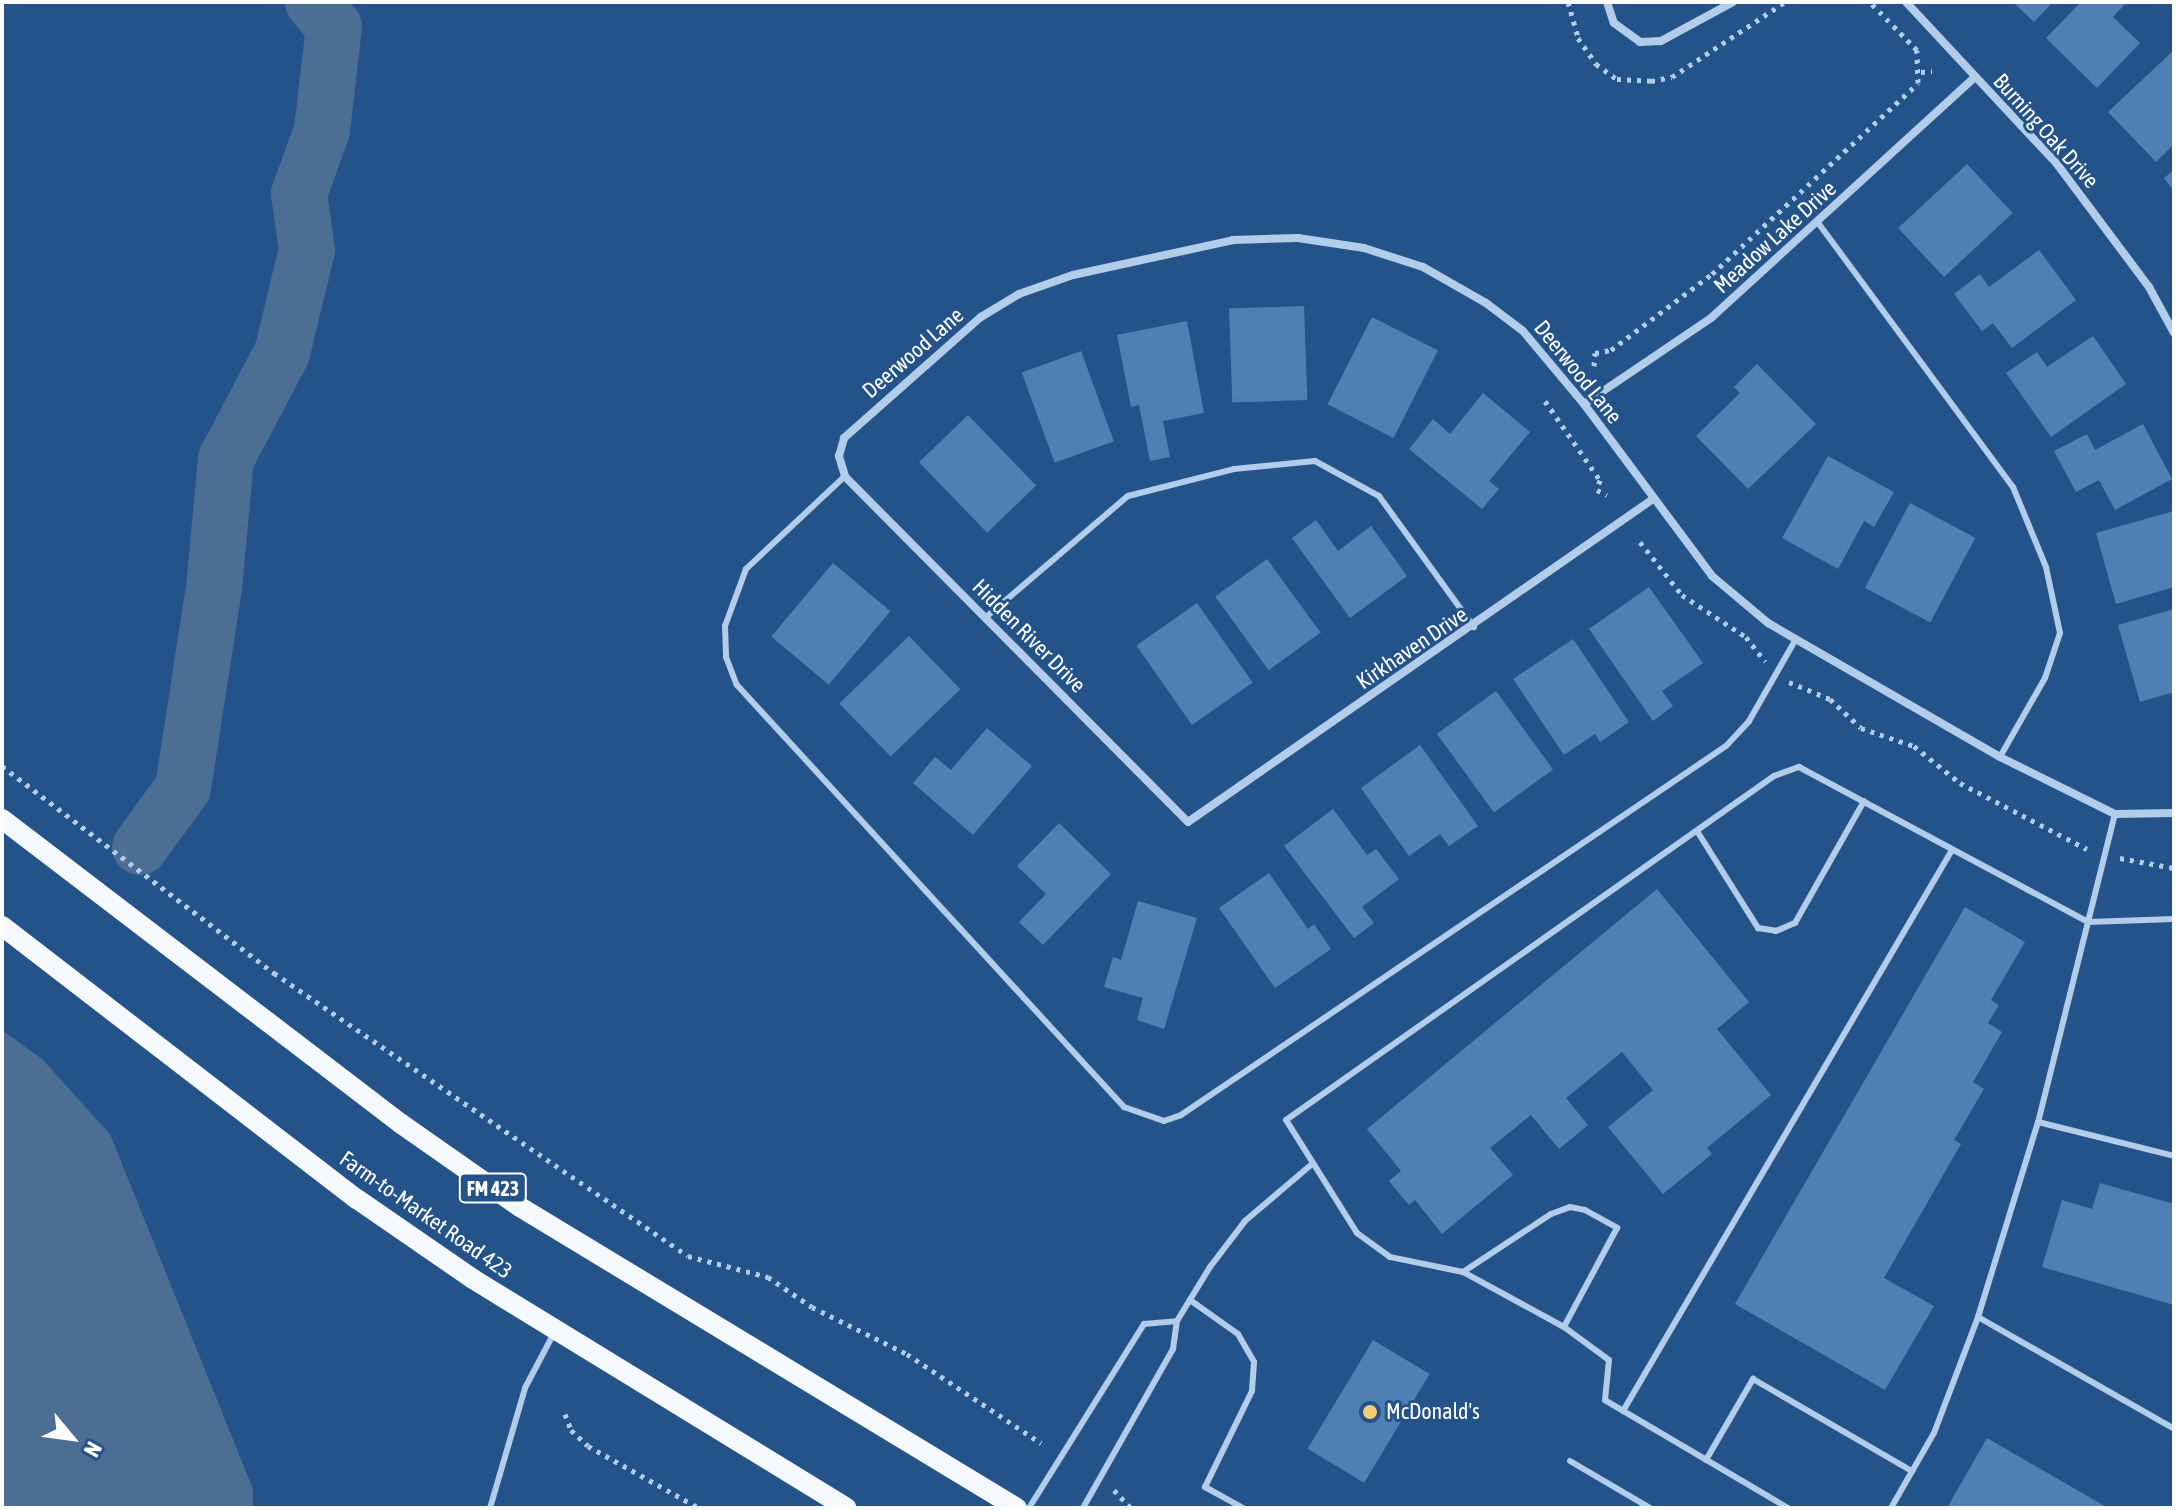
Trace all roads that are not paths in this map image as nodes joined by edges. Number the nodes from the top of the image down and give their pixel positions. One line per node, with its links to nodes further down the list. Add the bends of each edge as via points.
1 (1607, 2): 2 (street, via 1614,23 1640,42 1661,41)
2 (1733, 2)
3 (1906, 2): 4 (street, Burning Oak Drive)
4 (1974, 78): 5 (street, Meadow Lake Drive); 6 (street, Burning Oak Drive, via 2057,164 2149,287)
5 (1819, 224): 7 (street, Meadow Lake Drive, via 1711,318); 13 (lane, via 2013,487 2046,567 2060,633 2045,678)
6 (2174, 333)
7 (1584, 404): 8 (street, Deerwood Lane, via 1523,331 1423,267 1364,248 1298,238 1233,240 1073,275 981,317 844,438 839,456); 9 (street, Deerwood Lane)
8 (845, 476): 10 (street, Hidden River Drive); 12 (lane, via 746,569 725,626 726,657 737,685 1124,1107 1164,1121 1181,1115 1726,746 1749,721)
9 (1653, 499): 11 (street, Kirkhaven Drive); 12 (street, Deerwood Lane, via 1712,576)
10 (985, 618): 11 (lane, via 1128,496 1234,469 1315,461 1379,496); 18 (street, Hidden River Drive)
11 (1474, 627): 18 (street, Kirkhaven Drive)
12 (1796, 639): 13 (street, Deerwood Lane)
13 (2000, 757): 16 (street, Deerwood Lane)
14 (1864, 801): 19 (lane, via 1799,767 1774,776); 19 (lane, via 1795,923 1776,931 1758,928); 20 (lane)
15 (2174, 813): 16 (street, Deerwood Lane)
16 (2115, 814): 22 (lane)
17 (2, 819): 40 (main road, FM 423, via 400,1123 520,1207)
18 (1188, 822)
19 (1697, 831): 26 (lane, via 1286,1120)
20 (1952, 850): 22 (lane); 33 (lane)
21 (2174, 919): 22 (lane)
22 (2088, 922): 24 (lane)
23 (2, 926): 32 (main road, Farm-to-Market Road 423, via 357,1199)
24 (2038, 1122): 25 (lane); 29 (lane)
25 (2174, 1156)
26 (1312, 1164): 27 (lane, via 1357,1233 1390,1257); 28 (lane, via 1245,1221)
27 (1463, 1272): 31 (lane); 31 (lane, via 1551,1214 1570,1207 1585,1210 1617,1228)
28 (1190, 1300): 30 (lane); 43 (lane, via 1238,1334 1254,1362 1252,1391 1205,1487)
29 (1978, 1317): 34 (lane); 37 (lane, via 1934,1433)
30 (1177, 1321): 41 (lane, via 1144,1324); 42 (lane, via 1173,1349)
31 (1564, 1327): 33 (lane, via 1609,1360 1605,1400)
32 (555, 1330): 38 (lane, via 525,1388); 39 (main road, Farm-to-Market Road 423)
33 (1623, 1411): 35 (lane)
34 (2174, 1429)
35 (1706, 1460): 37 (lane, via 1753,1379); 45 (lane)
36 (1570, 1461): 44 (lane)
37 (1912, 1471): 46 (lane)
38 (490, 1508)
39 (846, 1508)
40 (1017, 1508)
41 (1029, 1508)
42 (1083, 1508)
43 (1243, 1508)
44 (1650, 1508)
45 (1788, 1508)
46 (1891, 1508)

